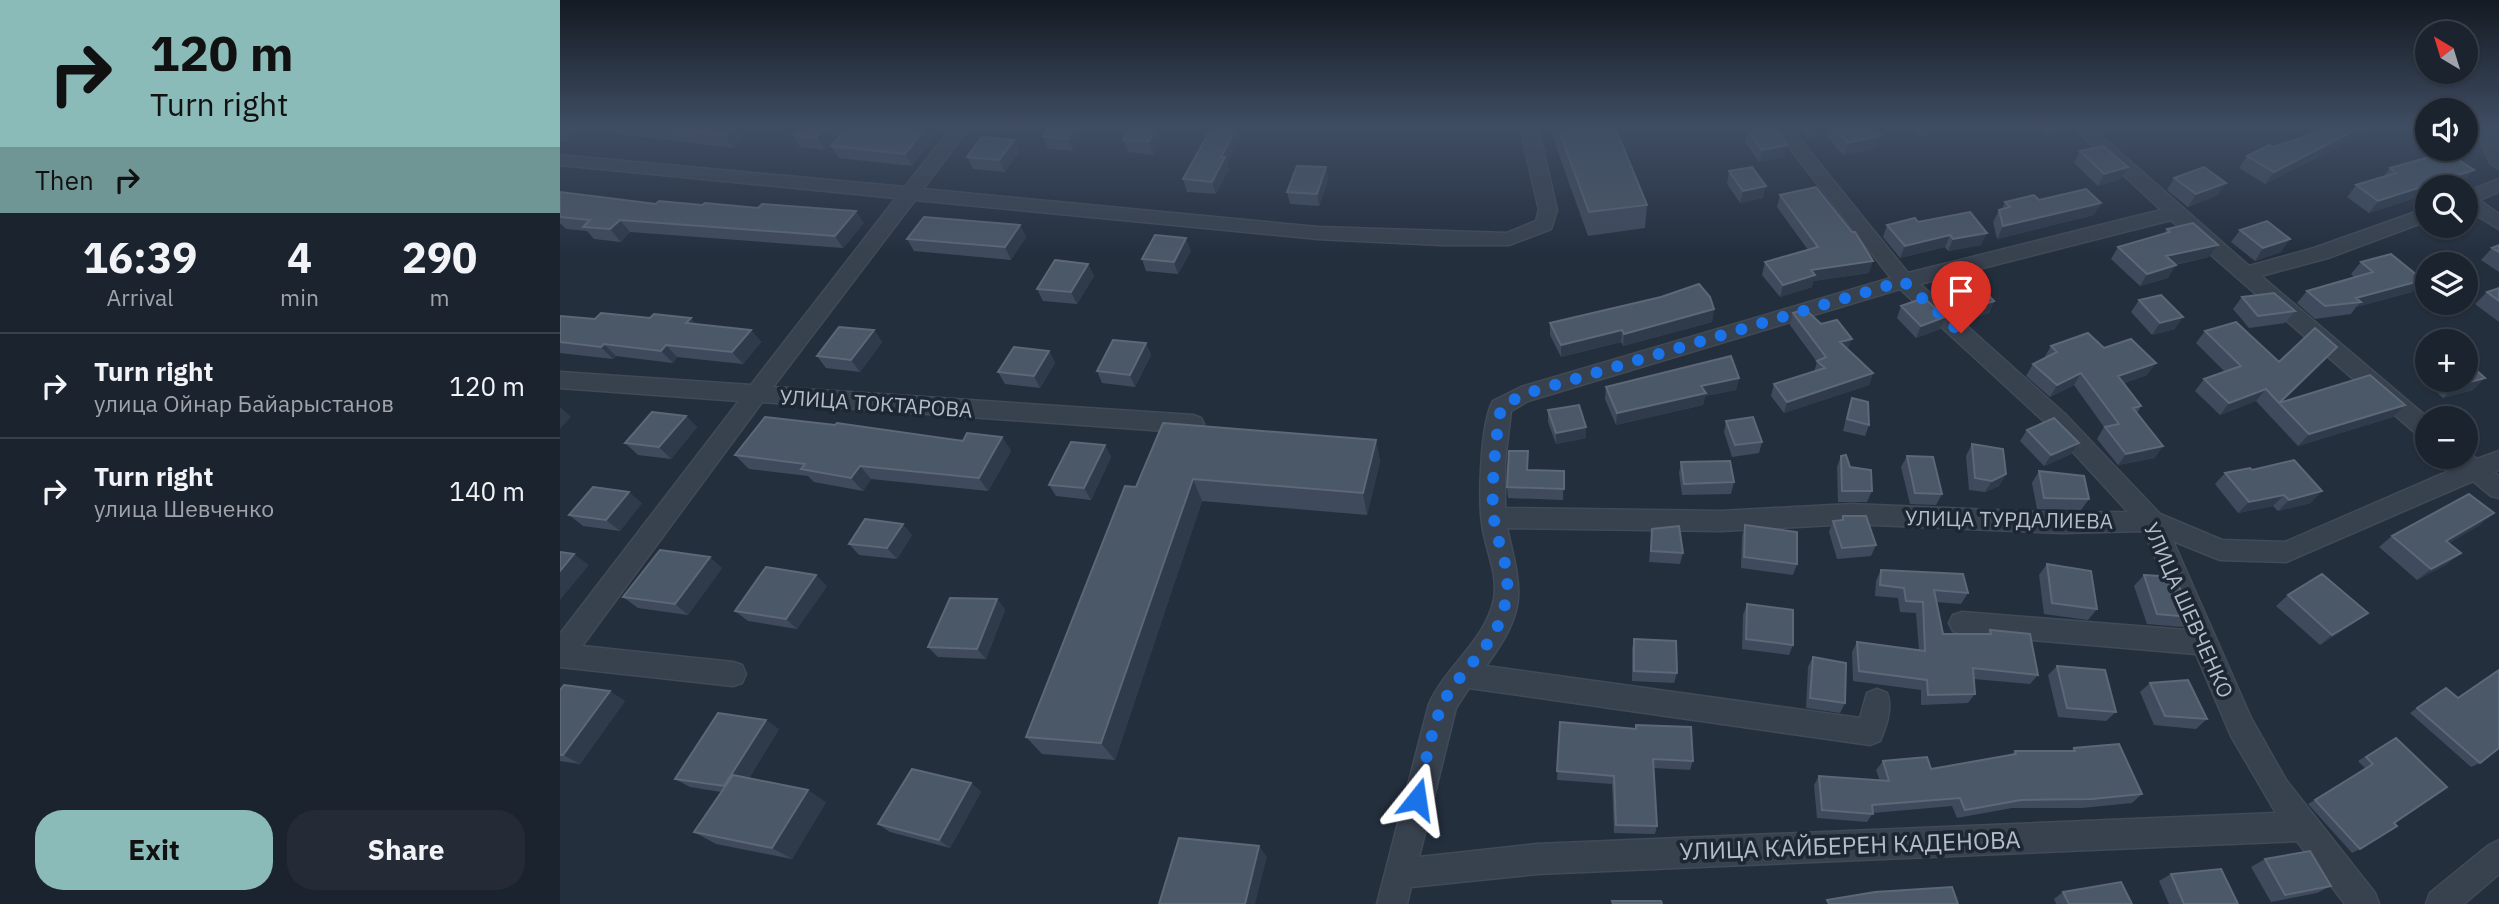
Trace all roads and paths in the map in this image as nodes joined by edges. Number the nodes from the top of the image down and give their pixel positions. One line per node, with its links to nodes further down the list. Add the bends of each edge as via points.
1 (657, 169): 7 (street)
2 (928, 169): 7 (street)
3 (1539, 169): 7 (street, via 1548,210 1544,225 1509,239 1318,233)
4 (1814, 169): 14 (street, УЛИЦА ШЕВЧЕНКО)
5 (2127, 169): 10 (street)
6 (2499, 185): 8 (street)
7 (909, 193): 16 (street)
8 (2478, 195)
9 (2478, 208): 12 (street)
10 (2175, 213): 13 (street); 14 (street)
11 (2415, 218): 13 (street)
12 (2499, 223)
13 (2246, 274): 17 (street)
14 (1903, 281): 24 (street, via 1521,395 1501,408 1497,425); 25 (street, УЛИЦА ШЕВЧЕНКО, via 2057,420)
15 (560, 380): 16 (street, УЛИЦА ТОКТАРОВА)
16 (755, 394): 18 (street, УЛИЦА ТОКТАРОВА); 28 (street)
17 (2415, 420)
18 (1193, 424)
19 (2499, 460): 20 (street, УЛИЦА ТУРДАЛИЕВА)
20 (2478, 463)
21 (2456, 469): 25 (street, УЛИЦА ТУРДАЛИЕВА, via 2286,552 2220,550)
22 (2473, 469): 23 (street)
23 (2499, 489)
24 (1493, 518): 25 (street, УЛИЦА ТУРДАЛИЕВА, via 1721,521 1851,514 2063,523); 30 (street, via 1508,571 1504,609 1488,643)
25 (2152, 521): 27 (street, УЛИЦА ШЕВЧЕНКО)
26 (1962, 623): 27 (street)
27 (2204, 643): 32 (street, УЛИЦА ШЕВЧЕНКО, via 2241,727 2276,790)
28 (560, 655): 29 (street)
29 (733, 674)
30 (1464, 675): 31 (street, via 1870,732); 34 (street, via 1443,704)
31 (1877, 702)
32 (2304, 826): 34 (street, УЛИЦА КАЙБЕРЕН КАДЕНОВА, via 1537,859); 36 (street, УЛИЦА ШЕВЧЕНКО)
33 (2499, 855): 37 (street)
34 (1398, 874): 35 (street)
35 (1392, 904)
36 (2364, 904)
37 (2441, 904)

